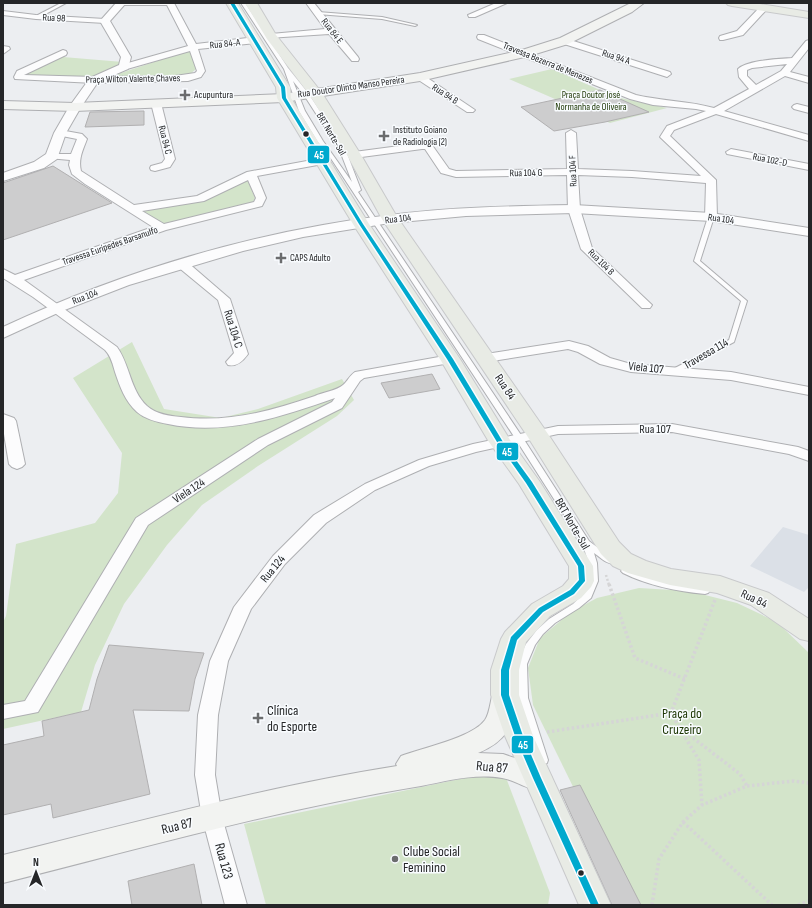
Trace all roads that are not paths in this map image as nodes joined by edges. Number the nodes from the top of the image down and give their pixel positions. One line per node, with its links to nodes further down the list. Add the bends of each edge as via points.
1 (64, 3): 15 (lane)
2 (121, 3): 16 (street); 25 (street, via 170,3)
3 (232, 3): 22 (main road, Rua 84)
4 (243, 3): 31 (lane, BRT Norte-Sul)
5 (251, 3): 19 (main road, Rua 84)
6 (310, 3): 12 (street, Rua 84 E)
7 (503, 3): 13 (street)
8 (638, 3): 23 (main road, Rua Doutor Olinto Manso Pereira)
9 (732, 3): 10 (main road)
10 (764, 8): 14 (main road); 21 (street, via 740,33)
11 (3, 13): 15 (street, Rua 98)
12 (318, 13): 17 (lane, via 382,18); 18 (street, Rua 84 E)
13 (472, 15)
14 (809, 15)
15 (36, 17): 16 (street, Rua 98)
16 (105, 22): 30 (street, via 126,57)
17 (415, 25)
18 (330, 31): 19 (street); 28 (street, Rua 84 E)
19 (272, 36): 38 (main road, Rua 84)
20 (482, 37): 27 (street, Travessa Bezerra de Menezes)
21 (723, 38)
22 (256, 40): 25 (street, Rua 84-A); 38 (main road, Rua 84, via 283,87)
23 (564, 41): 27 (main road, Rua Doutor Olinto Manso Pereira); 33 (street, Rua 94 A)
24 (809, 43): 29 (street)
25 (193, 47): 30 (street, Praça Wilton Valente Chaves); 35 (street, Praça Wilton Valente Chaves, via 201,71 198,75 188,78)
26 (63, 53): 35 (street, Praça Wilton Valente Chaves, via 20,73 18,77)
27 (525, 53): 34 (main road, Rua Doutor Olinto Manso Pereira); 45 (street, Travessa Bezerra de Menezes, via 633,97)
28 (355, 59)
29 (794, 60): 32 (street); 37 (street, via 742,69 743,77)
30 (124, 67): 35 (street)
31 (286, 69): 38 (lane, BRT Norte-Sul); 38 (lane, BRT Norte-Sul)
32 (784, 73): 36 (street); 37 (street)
33 (667, 74)
34 (420, 78): 38 (main road, Rua Doutor Olinto Manso Pereira); 43 (street, Rua 94 B)
35 (94, 80): 41 (street)
36 (809, 80)
37 (755, 88): 45 (street)
38 (301, 95): 39 (main road, Rua Doutor Olinto Manso Pereira); 50 (main road, Rua 84); 53 (main road, Rua 84); 62 (lane, BRT Norte-Sul, via 343,151); 62 (lane, BRT Norte-Sul, via 302,111)
39 (156, 103): 41 (main road, Rua Doutor Olinto Manso Pereira); 55 (street, Rua 94 C, via 170,159 166,165)
40 (5, 107): 41 (main road, Rua Doutor Olinto Manso Pereira)
41 (75, 107): 46 (street)
42 (797, 107): 44 (street)
43 (470, 110)
44 (809, 110)
45 (716, 111): 48 (street, Travessa Bezerra de Menezes); 59 (street, via 670,128 664,137)
46 (60, 133): 51 (street); 52 (street, via 79,136 82,139)
47 (571, 133): 56 (street, Rua 104 F)
48 (809, 138)
49 (731, 152): 54 (street, Rua 102-D)
50 (354, 155): 56 (street, Rua 104 G, via 422,146 428,147 445,171 456,174); 62 (main road, Rua 84)
51 (52, 156): 52 (street); 58 (street, via 38,165)
52 (75, 157): 60 (street, Travessa Eurípedes Barsanulfo, via 76,172)
53 (322, 161): 57 (street); 62 (main road, Rua 84)
54 (809, 167)
55 (155, 168)
56 (573, 172): 59 (street, Rua 104 G); 61 (street, Rua 104 F)
57 (251, 174): 60 (street, via 200,199); 64 (street, via 261,198 258,204)
58 (3, 177)
59 (711, 180): 63 (street)
60 (132, 209): 64 (street, Travessa Eurípedes Barsanulfo)
61 (574, 209): 62 (street, Rua 104); 63 (street, Rua 104); 69 (street, Rua 104 B, via 587,249)
62 (371, 215): 66 (street, Rua 104); 72 (main road, Rua 84, via 400,232); 73 (main road, Rua 84); 79 (lane, BRT Norte-Sul)
63 (711, 217): 65 (street, Rua 104); 75 (lane, Travessa 114, via 697,261 744,301 732,341)
64 (162, 228): 68 (street, Travessa Eurípedes Barsanulfo)
65 (809, 232)
66 (182, 264): 70 (street, Rua 104, via 124,282); 74 (street, Rua 104 C, via 224,299 241,354)
67 (3, 273): 68 (street)
68 (15, 279): 70 (street)
69 (646, 305)
70 (56, 308): 71 (street, Rua 104); 76 (street, via 113,350 132,399 140,408 160,419 190,424 232,423 268,416)
71 (3, 333)
72 (486, 358): 75 (street, Viela 107, via 569,345 583,349 605,361 631,368); 79 (main road, Rua 84)
73 (450, 359): 76 (street, Viela 124, via 360,375); 79 (main road, Rua 84)
74 (233, 362)
75 (676, 371): 77 (street, Viela 107, via 731,376)
76 (347, 389): 86 (street, Viela 124, via 337,405 263,442 142,522 31,707)
77 (809, 391)
78 (3, 418): 81 (street, via 9,421)
79 (518, 438): 80 (street, Rua 107, via 558,430 672,428 793,450); 82 (lane, BRT Norte-Sul); 83 (main road, Rua 84, via 622,560 637,568 670,577 720,585 760,599); 85 (main road, Rua 84, via 529,482 582,566 582,581 572,592 541,610 514,639 505,670); 89 (street, Rua 124, via 424,463 370,487 320,519 279,560 243,607 219,661 208,722 205,775)
80 (809, 456)
81 (17, 464)
82 (586, 543): 84 (lane, via 627,572 649,581 737,596 766,609); 87 (lane, BRT Norte-Sul, via 593,565 593,581 588,596 540,632 522,664 523,698 535,734)
83 (809, 632)
84 (809, 642)
85 (505, 695): 87 (main road, Rua 84, via 519,736); 88 (main road, Rua 87, via 497,724 490,734 480,741)
86 (3, 712)
87 (543, 775): 88 (main road, Rua 87, via 503,766 474,765); 90 (lane, BRT Norte-Sul); 93 (main road, Rua 84)
88 (352, 785): 89 (main road, Rua 87)
89 (212, 817): 91 (main road, Rua 87); 92 (street, Rua 123)
90 (584, 855)
91 (3, 869)
92 (236, 905)
93 (595, 905)

